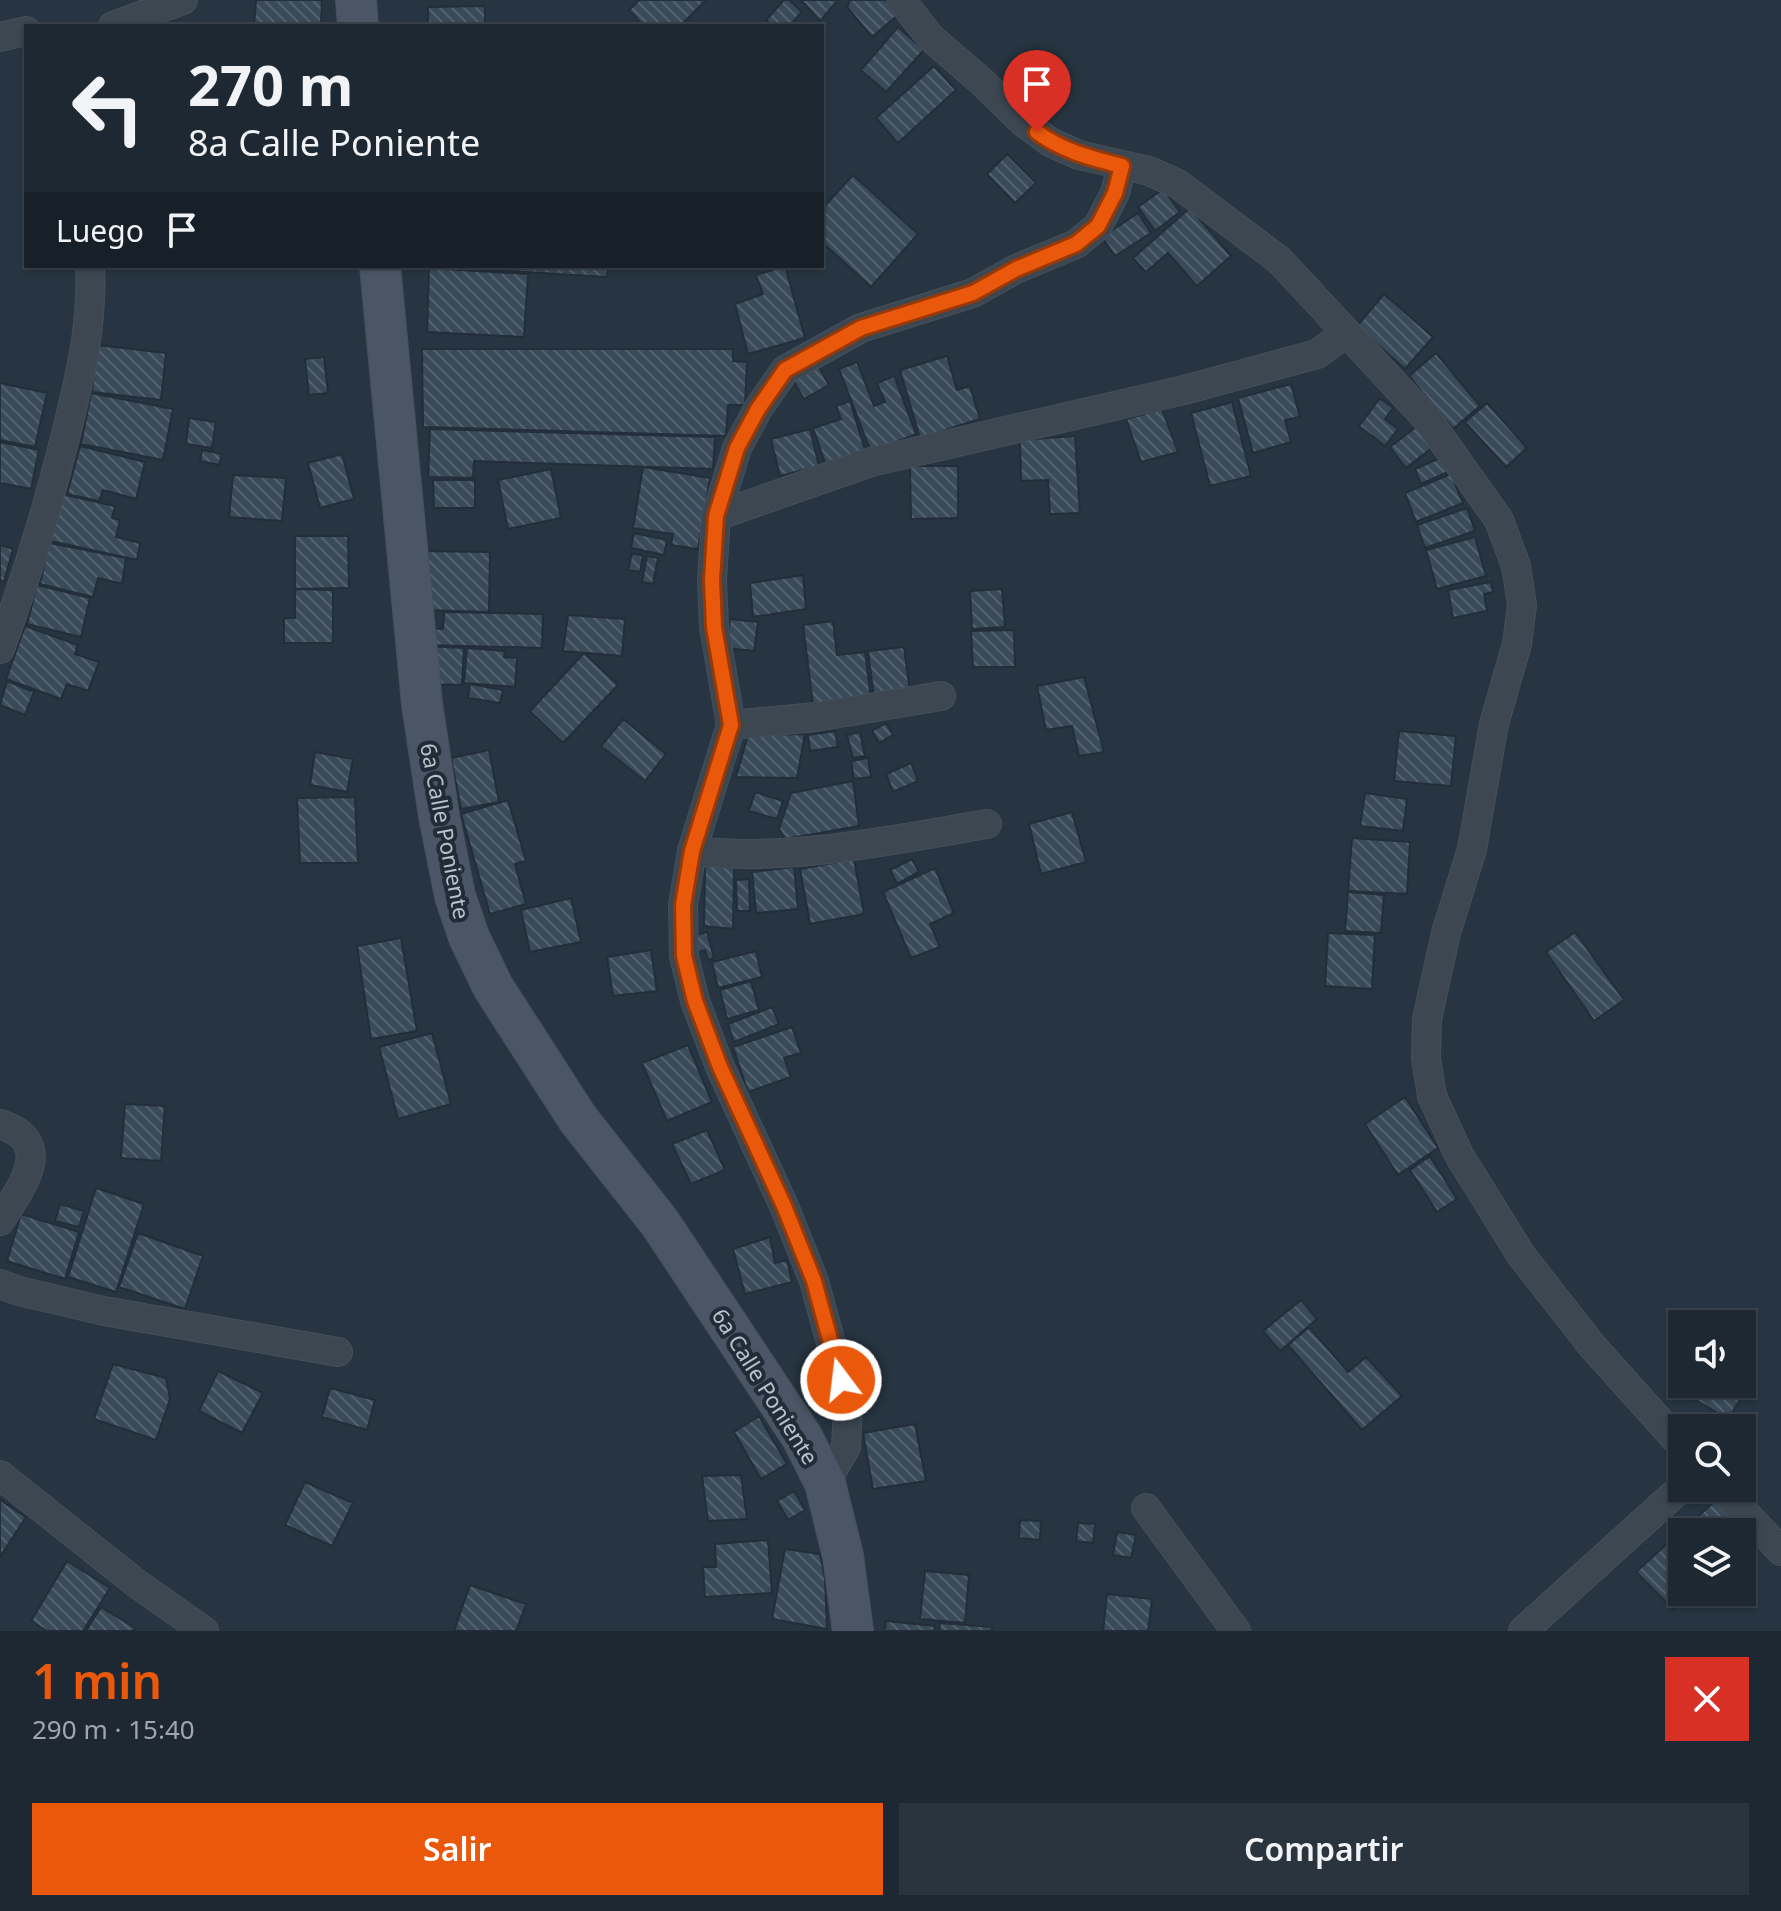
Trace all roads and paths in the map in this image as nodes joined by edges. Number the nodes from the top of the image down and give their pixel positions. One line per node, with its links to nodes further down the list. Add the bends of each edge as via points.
1 (183, 0): 4 (street)
2 (356, 0): 5 (street)
3 (901, 0): 8 (street, via 930,37 1023,122 1079,155)
4 (118, 24)
5 (358, 24)
6 (24, 31): 7 (street)
7 (0, 37)
8 (1122, 166): 11 (street, via 1178,184 1231,223 1279,260); 12 (street, via 1098,226 1076,244 973,293 861,328 785,370 737,448)
9 (90, 268): 13 (street, via 90,322 82,368 56,474)
10 (380, 268): 24 (street, 6a Calle Poniente, via 422,704 455,896 469,937 532,1051 660,1223 802,1437)
11 (1346, 333): 12 (street, via 1317,354 871,462); 22 (street, via 1428,420 1499,520 1516,566 1522,605 1472,849 1427,1019 1432,1096 1459,1155 1521,1255)
12 (716, 516): 15 (street, via 714,627)
13 (0, 649)
14 (941, 696): 15 (street)
15 (731, 725): 17 (street)
16 (987, 824): 17 (street, via 856,846 764,854)
17 (692, 851): 24 (street, via 683,905 684,956 695,1001 814,1281 848,1405 846,1447)
18 (0, 1124): 19 (street, via 28,1139 30,1150 22,1187)
19 (0, 1221)
20 (0, 1284): 21 (street, via 104,1311)
21 (338, 1352)
22 (1668, 1430)
23 (0, 1475): 29 (street)
24 (825, 1483): 30 (street, 6a Calle Poniente, via 843,1556)
25 (1668, 1500): 32 (street)
26 (1734, 1502): 28 (street)
27 (1146, 1508): 31 (street)
28 (1781, 1551)
29 (204, 1631)
30 (853, 1631)
31 (1236, 1631)
32 (1523, 1631)

